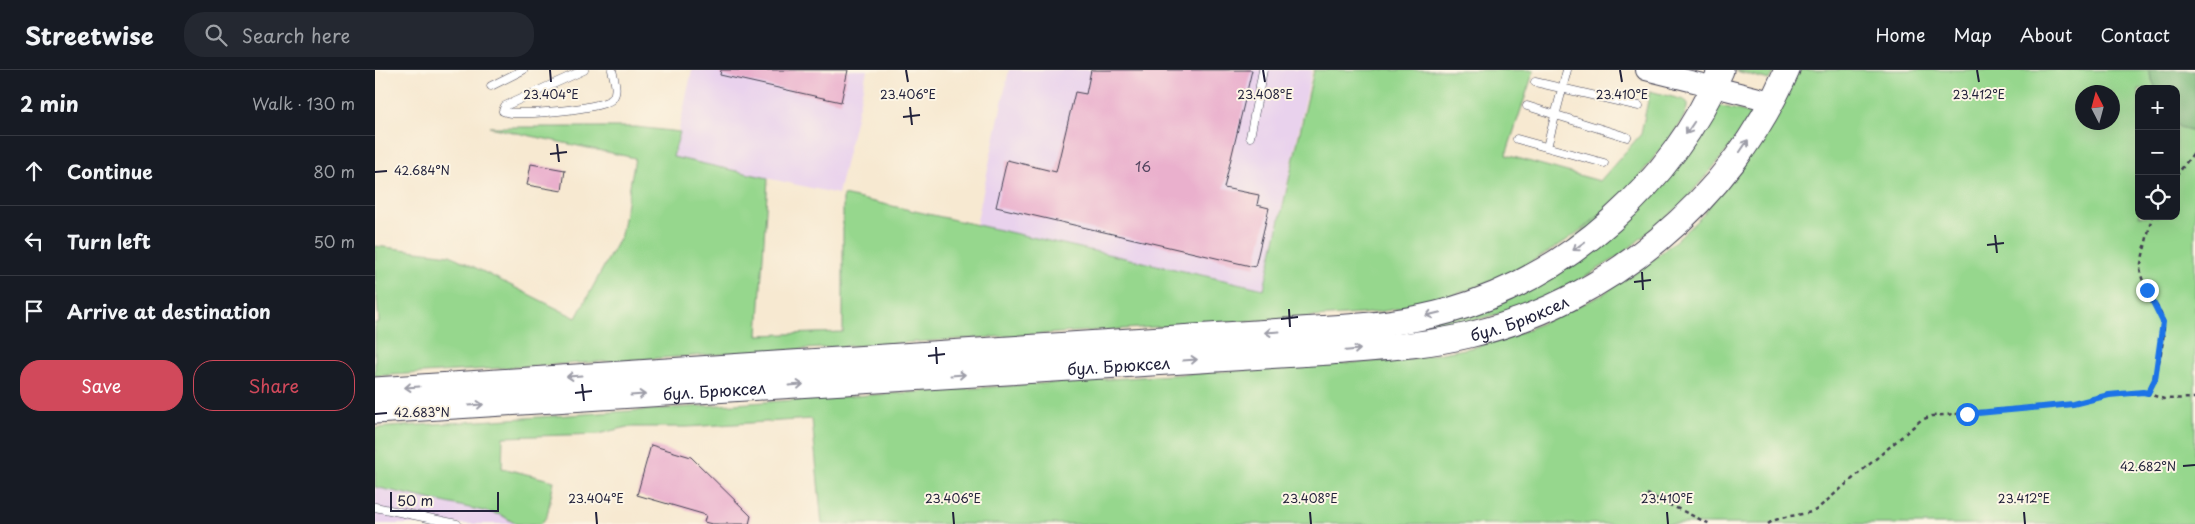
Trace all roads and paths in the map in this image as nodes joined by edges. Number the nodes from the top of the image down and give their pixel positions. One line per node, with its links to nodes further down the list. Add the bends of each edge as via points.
1 (523, 70): 10 (lane)
2 (584, 70): 3 (lane, via 505,106 503,111 525,113 595,107 607,103 616,91)
3 (612, 70)
4 (1263, 70): 17 (lane)
5 (1567, 70): 11 (lane)
6 (1646, 70): 8 (street)
7 (1787, 70): 12 (main road, бул. Брюксел)
8 (1718, 78): 12 (street); 24 (main road, бул. Брюксел, one-way to 24, via 1696,120 1669,159 1619,214 1567,254 1531,276 1490,296 1449,310 1377,325)
9 (1535, 82): 11 (lane)
10 (491, 86)
11 (1562, 88): 14 (lane); 15 (lane)
12 (1771, 101): 24 (main road, бул. Брюксел, one-way to 12, via 1330,352 1421,344 1496,328 1590,287 1663,236 1716,182 1741,150)
13 (1527, 106): 15 (lane)
14 (1639, 106)
15 (1555, 115): 16 (lane); 19 (lane)
16 (1627, 137)
17 (1250, 138)
18 (1517, 139): 19 (lane)
19 (1547, 147): 21 (lane)
20 (2195, 151): 22 (path)
21 (1604, 163)
22 (2177, 175)
23 (2151, 220): 26 (path, via 2140,268 2161,314 2163,329 2155,379)
24 (694, 380): 25 (main road, бул. Брюксел, one-way to 25); 28 (main road, бул. Брюксел, one-way to 24)
25 (375, 390)
26 (2148, 393): 27 (path, via 2164,399); 33 (path, via 2109,395 2051,407 1932,416 1921,420 1816,510)
27 (2195, 398)
28 (375, 411)
29 (1647, 494): 32 (path)
30 (375, 507): 31 (lane)
31 (457, 524)
32 (1710, 524)
33 (1767, 524)

